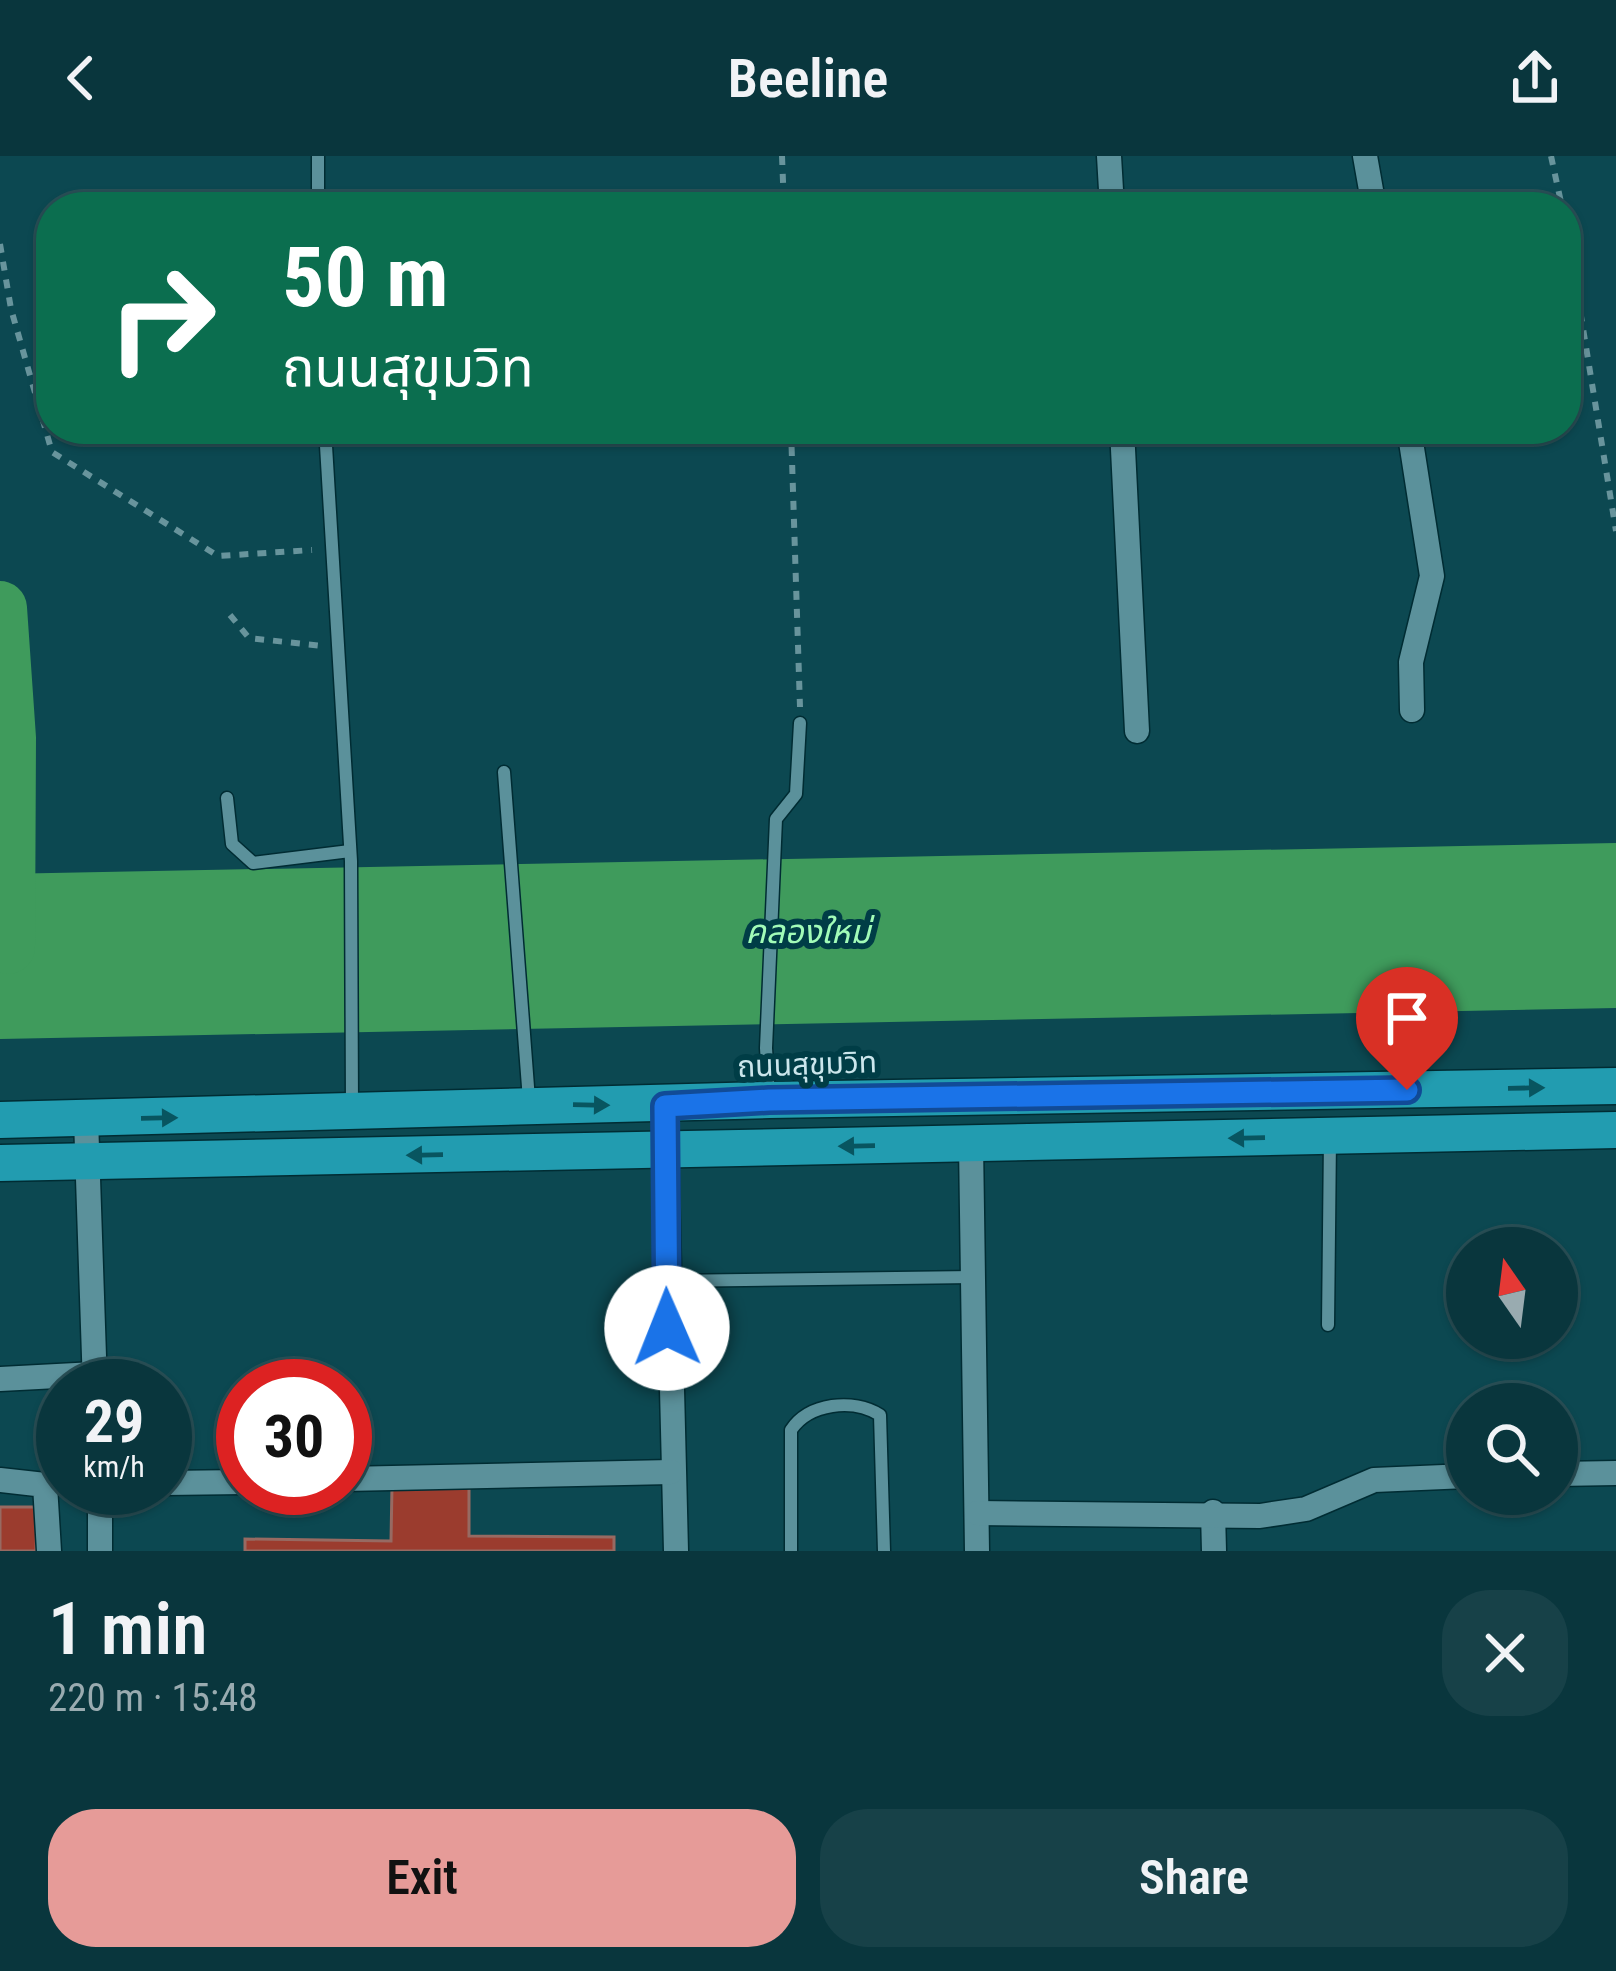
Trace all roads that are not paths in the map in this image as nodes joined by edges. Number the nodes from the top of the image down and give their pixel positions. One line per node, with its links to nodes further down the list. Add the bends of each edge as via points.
1 (318, 156): 4 (lane)
2 (1109, 156): 5 (street)
3 (1365, 156): 6 (street)
4 (318, 192)
5 (1111, 192)
6 (1371, 192)
7 (326, 444): 15 (lane)
8 (1123, 444): 12 (street)
9 (1411, 444): 10 (street, via 1432,575 1411,662)
10 (1412, 710)
11 (800, 723): 17 (lane, via 796,794 779,813 775,836)
12 (1137, 730)
13 (504, 772): 18 (lane)
14 (227, 798): 15 (lane, via 232,844 253,862)
15 (351, 856): 20 (lane)
16 (1616, 1086): 17 (highway, ถนนสุขุมวิท, one-way to 16)
17 (769, 1100): 19 (highway, ถนนสุขุมวิท)
18 (529, 1103): 19 (highway, ถนนสุขุมวิท, one-way to 19); 20 (highway, ถนนสุขุมวิท)
19 (665, 1106): 26 (street)
20 (352, 1114): 21 (highway, ถนนสุขุมวิท, one-way to 20)
21 (86, 1119): 22 (highway, ถนนสุขุมวิท); 28 (street)
22 (0, 1120)
23 (1616, 1130): 24 (highway)
24 (1330, 1137): 25 (highway, one-way to 25); 31 (lane)
25 (970, 1144): 26 (highway, one-way to 26); 29 (street)
26 (667, 1149): 28 (highway, one-way to 28); 30 (street)
27 (0, 1163): 28 (highway)
28 (89, 1163): 32 (street)
29 (973, 1277): 30 (lane); 42 (street)
30 (665, 1280): 35 (street)
31 (1328, 1324)
32 (94, 1359)
33 (0, 1379): 34 (street)
34 (36, 1379)
35 (671, 1472): 39 (street); 46 (street)
36 (1616, 1473): 37 (street)
37 (1578, 1474)
38 (1446, 1477): 41 (street, via 1374,1480 1288,1513)
39 (372, 1478)
40 (0, 1480): 44 (street, via 45,1485)
41 (1213, 1512): 42 (street); 50 (street)
42 (976, 1513): 49 (street)
43 (100, 1515): 45 (street)
44 (49, 1551)
45 (100, 1551)
46 (676, 1551)
47 (791, 1551): 48 (lane, via 791,1430 808,1414 847,1405 873,1410 882,1423)
48 (884, 1551)
49 (977, 1551)
50 (1214, 1551)

